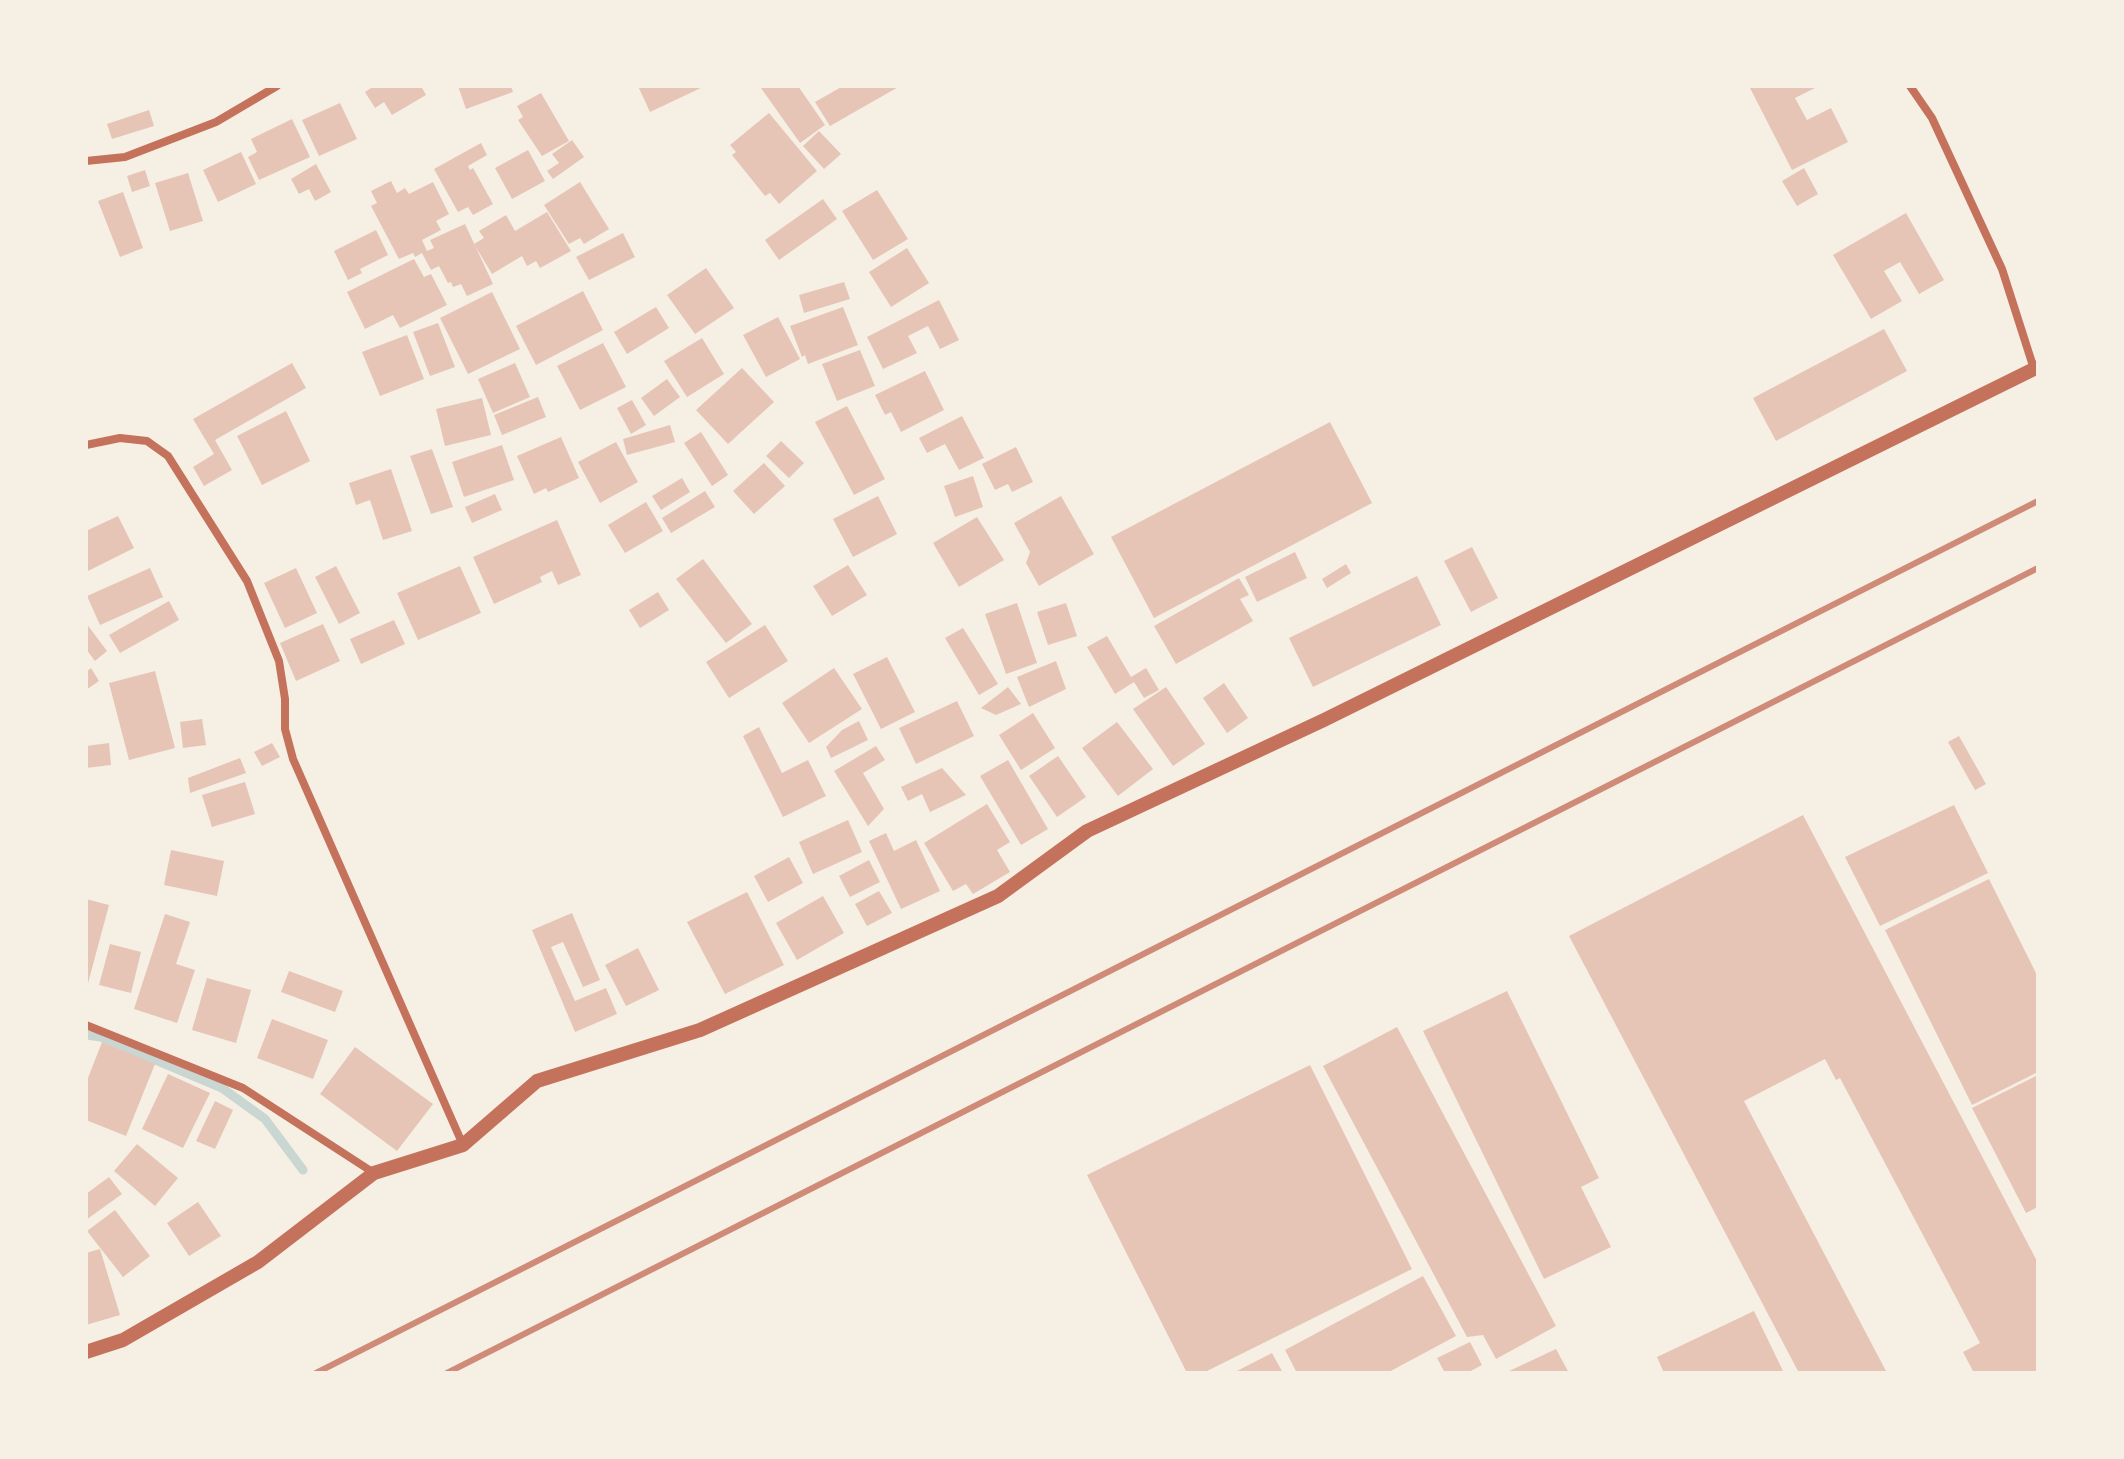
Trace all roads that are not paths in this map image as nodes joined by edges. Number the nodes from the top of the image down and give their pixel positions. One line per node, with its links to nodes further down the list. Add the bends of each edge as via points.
1 (277, 86): 3 (street, via 203,127 125,157)
2 (1910, 86): 4 (street, via 1932,118 2002,269)
3 (86, 161)
4 (2036, 368): 7 (street, via 1324,720 1087,831 998,896 700,1030 537,1081)
5 (86, 445): 7 (street, via 120,438 147,441 168,456 247,581 279,661 293,759)
6 (86, 1025): 8 (street, via 243,1088)
7 (463, 1145): 8 (street)
8 (374, 1173): 9 (street, via 258,1262 123,1340)
9 (86, 1352)

